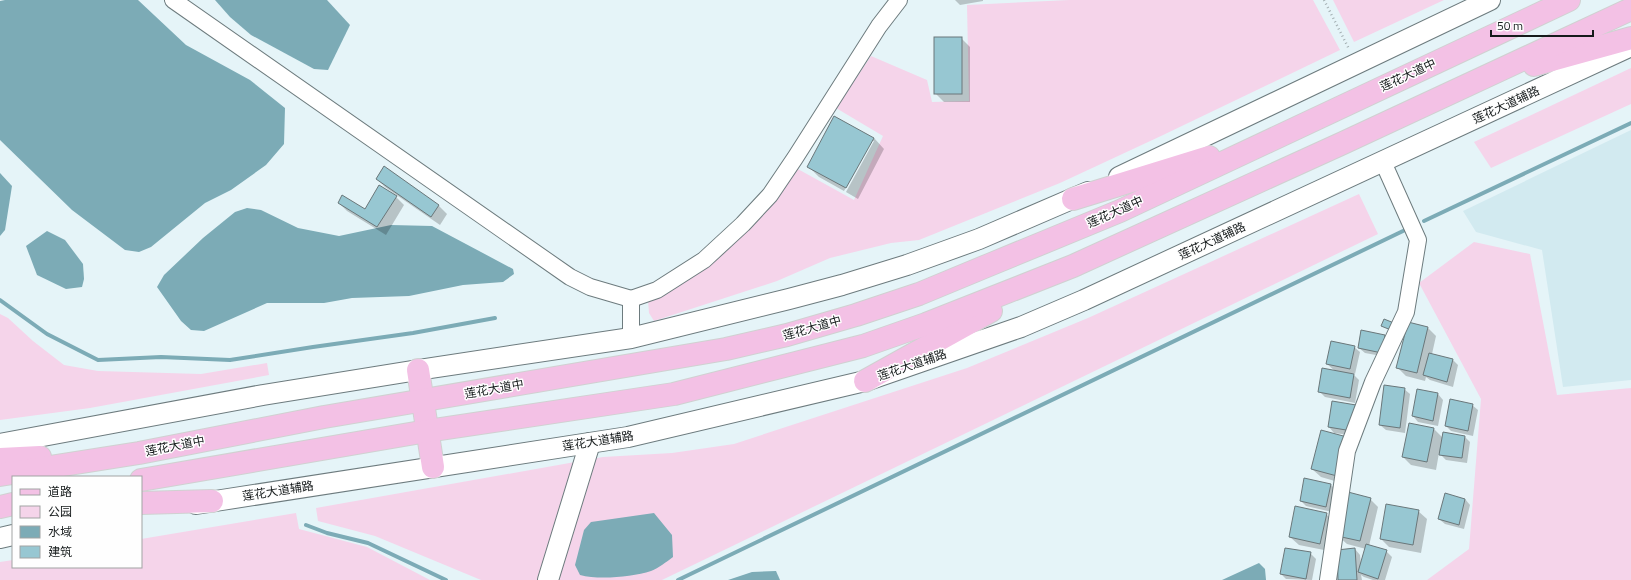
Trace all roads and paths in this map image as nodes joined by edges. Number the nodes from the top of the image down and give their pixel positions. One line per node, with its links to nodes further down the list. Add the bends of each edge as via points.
1 (173, 0): 15 (street, via 570,277 590,287)
2 (899, 0): 15 (street, via 879,26 770,195 704,260 657,290)
3 (1324, 0): 9 (path)
4 (1490, 0): 9 (street)
5 (1569, 0): 11 (main road, 莲花大道中)
6 (1631, 9): 10 (main road)
7 (1631, 38): 10 (main road)
8 (1631, 46): 12 (street, 莲花大道辅路)
9 (1356, 64): 13 (street)
10 (1469, 83): 14 (main road)
11 (1288, 132): 13 (main road); 17 (main road, 莲花大道中, via 1120,211 919,294 787,335)
12 (1384, 162): 19 (street, 莲花大道辅路, via 1021,327); 38 (street, via 1418,240 1406,312 1373,382 1347,450)
13 (1073, 199): 16 (street, via 900,267 789,299)
14 (1073, 266): 19 (main road); 20 (main road, via 863,346)
15 (632, 299): 16 (street)
16 (631, 338): 18 (street)
17 (667, 359): 20 (main road); 21 (main road, 莲花大道中)
18 (418, 370): 21 (main road); 24 (street, via 262,395)
19 (865, 381): 23 (street, 莲花大道辅路, via 628,437)
20 (674, 394): 22 (main road)
21 (423, 401): 22 (main road); 25 (main road, 莲花大道中, via 324,417)
22 (427, 431): 27 (main road); 29 (main road)
23 (590, 443): 27 (street, 莲花大道辅路); 37 (street)
24 (0, 444)
25 (139, 453): 26 (main road); 28 (main road, 莲花大道中)
26 (0, 459)
27 (433, 467): 30 (street, 莲花大道辅路)
28 (0, 476)
29 (142, 480)
30 (212, 501): 31 (main road); 34 (street, 莲花大道辅路)
31 (142, 503)
32 (12, 506): 33 (main road)
33 (0, 507)
34 (142, 513)
35 (12, 535): 36 (street)
36 (0, 538)
37 (548, 580)
38 (1328, 580)

